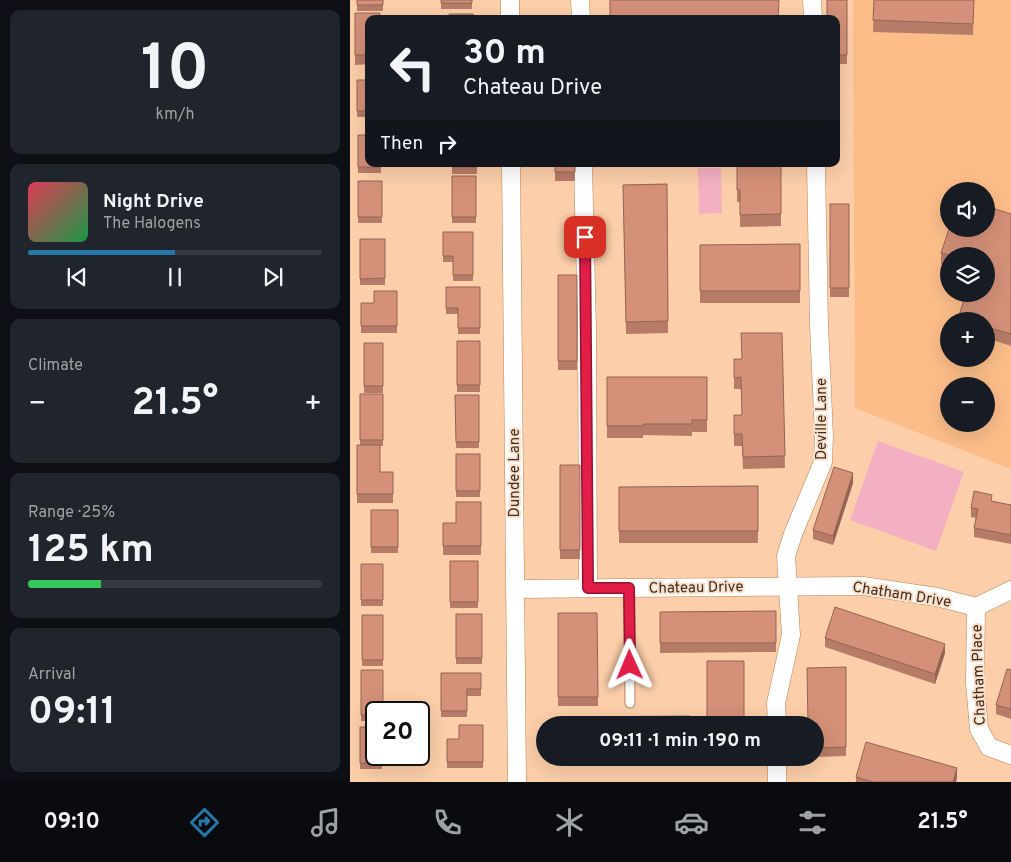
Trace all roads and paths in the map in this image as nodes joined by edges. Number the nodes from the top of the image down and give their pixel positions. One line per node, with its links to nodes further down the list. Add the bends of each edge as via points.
1 (510, 0): 4 (street)
2 (580, 0): 5 (street)
3 (812, 0): 6 (street)
4 (510, 15)
5 (581, 15)
6 (813, 15)
7 (511, 167): 13 (street, Dundee Lane)
8 (583, 167): 11 (street)
9 (816, 167): 10 (street, Deville Lane, via 823,462 786,556)
10 (788, 585): 12 (street, Chateau Drive); 15 (street, Chatham Drive, via 863,586 937,597); 17 (street, Deville Lane, via 791,635 776,703)
11 (588, 588): 12 (street, Chateau Drive); 13 (street, Chateau Drive)
12 (629, 588): 16 (lane)
13 (515, 589): 20 (street, Dundee Lane)
14 (1011, 590): 15 (street)
15 (976, 607): 18 (street, Chatham Place, via 978,729 989,747)
16 (630, 703)
17 (777, 716)
18 (1011, 755)
19 (777, 766): 21 (street)
20 (517, 782)
21 (777, 782)

